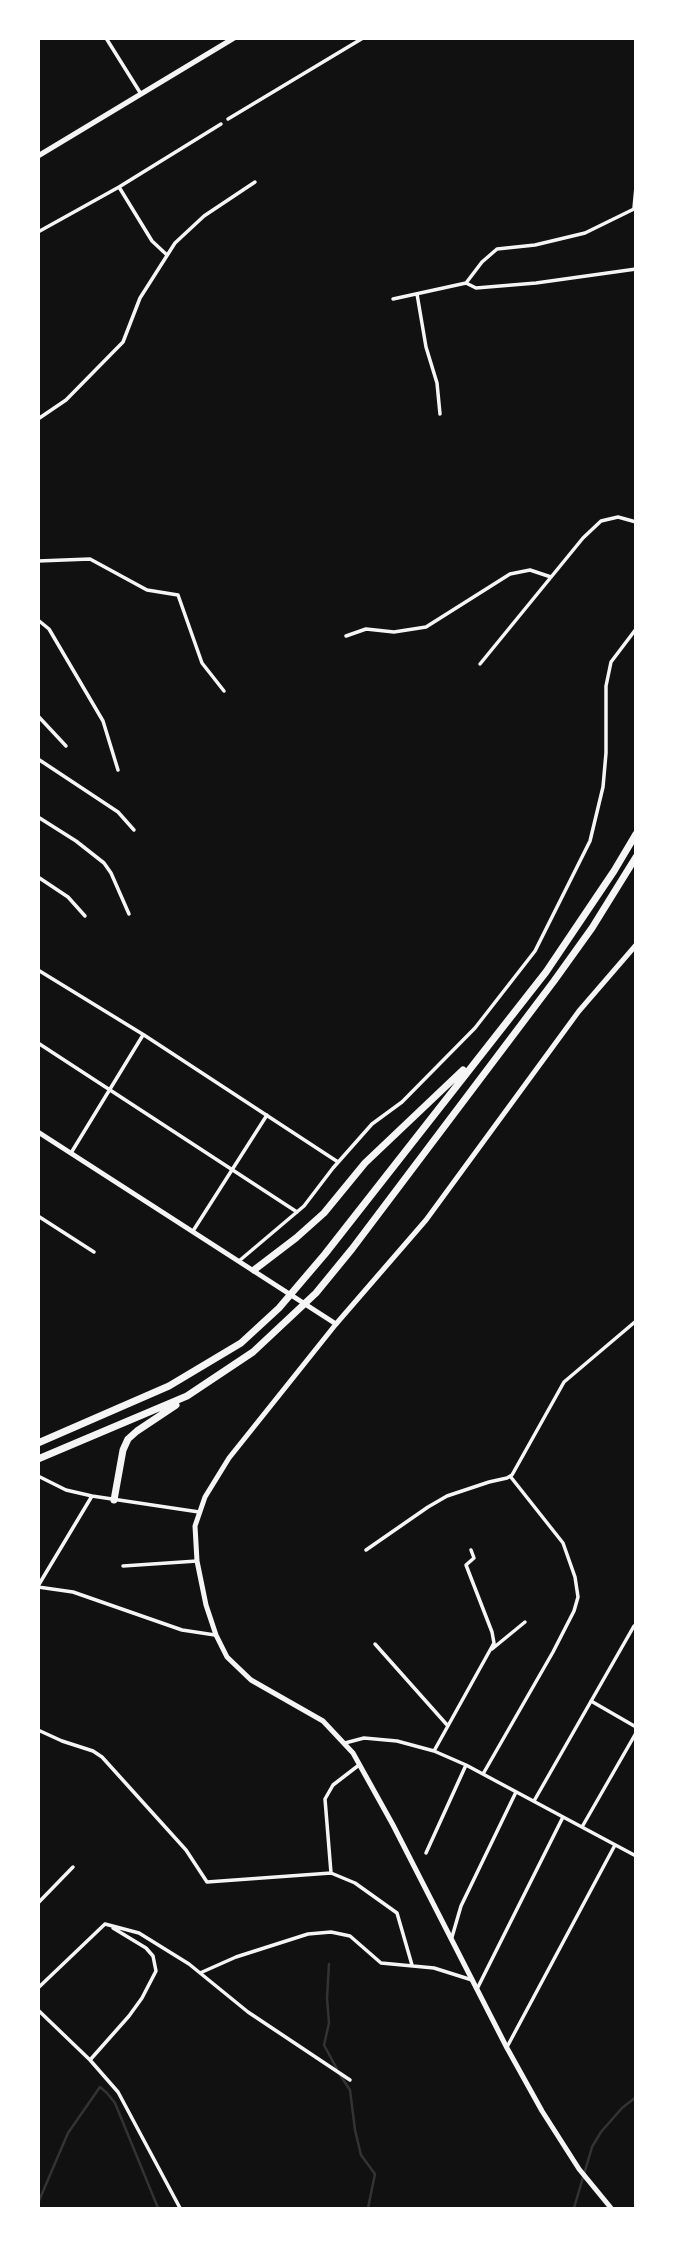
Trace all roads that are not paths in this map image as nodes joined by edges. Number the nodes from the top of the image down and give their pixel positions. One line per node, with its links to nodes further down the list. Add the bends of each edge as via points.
1 (106, 38): 4 (street)
2 (234, 38): 4 (main road)
3 (363, 38): 5 (street)
4 (141, 94): 7 (main road)
5 (229, 119)
6 (221, 124): 9 (street)
7 (38, 156)
8 (255, 182): 13 (street, via 204,216)
9 (119, 187): 12 (street); 13 (street, via 152,241)
10 (635, 187): 11 (street)
11 (635, 208): 15 (street, via 584,233 497,249)
12 (38, 232)
13 (167, 255): 19 (street, via 140,298 123,342 66,400)
14 (635, 269): 15 (street, via 476,288)
15 (466, 283): 16 (street)
16 (417, 294): 17 (street); 18 (street)
17 (393, 299)
18 (440, 414)
19 (38, 419)
20 (635, 522): 22 (street, via 618,517 601,521)
21 (38, 561): 27 (street, via 90,559 147,590 177,595 202,663)
22 (551, 577): 25 (street, via 530,570 510,574 426,627 394,632 366,629); 26 (street)
23 (38, 620): 31 (street, via 49,629 103,721)
24 (635, 629): 48 (street, via 611,662 603,787 590,841 535,951 475,1028)
25 (346, 636)
26 (480, 664)
27 (223, 691)
28 (38, 716): 29 (street)
29 (66, 747)
30 (38, 759): 33 (street, via 118,812)
31 (118, 770)
32 (38, 817): 37 (street, via 104,863)
33 (134, 830)
34 (635, 834): 43 (highway, via 546,972)
35 (635, 857): 58 (highway, via 554,981 316,1293 253,1352)
36 (38, 877): 38 (street, via 68,897)
37 (129, 914)
38 (85, 916)
39 (635, 945): 57 (main road, via 579,1011 426,1220)
40 (38, 970): 41 (street)
41 (144, 1035): 44 (street); 45 (street)
42 (38, 1043): 44 (street)
43 (481, 1053): 55 (highway, via 365,1163 324,1213); 59 (highway, via 300,1285 241,1343 169,1386)
44 (110, 1090): 47 (street); 49 (street)
45 (267, 1115): 48 (street); 49 (street)
46 (38, 1132): 47 (main road)
47 (71, 1153): 52 (main road)
48 (338, 1162): 50 (street)
49 (232, 1170): 50 (street); 52 (street)
50 (296, 1213): 54 (street)
51 (38, 1216): 53 (street)
52 (193, 1231): 54 (main road)
53 (94, 1252)
54 (239, 1261): 55 (main road)
55 (254, 1270): 57 (main road)
56 (635, 1321): 62 (street, via 564,1382)
57 (336, 1324): 65 (main road, via 229,1458)
58 (187, 1396): 60 (highway); 64 (highway, via 128,1439)
59 (38, 1443)
60 (38, 1459)
61 (38, 1476): 63 (street)
62 (510, 1476): 66 (street, via 447,1496); 85 (street, via 562,1543 578,1597 553,1652)
63 (92, 1496): 64 (street); 70 (street)
64 (114, 1500): 65 (street)
65 (199, 1511): 68 (main road)
66 (366, 1550)
67 (471, 1550): 75 (street, via 474,1558 466,1565 492,1632)
68 (197, 1562): 69 (street); 73 (main road)
69 (123, 1566)
70 (38, 1587): 73 (street, via 73,1592 183,1630)
71 (525, 1622): 75 (street)
72 (634, 1626): 76 (street)
73 (216, 1635): 81 (main road, via 227,1657 251,1680 323,1721)
74 (376, 1644): 77 (street)
75 (491, 1651): 77 (street)
76 (591, 1701): 78 (street); 87 (street)
77 (448, 1726): 82 (street)
78 (635, 1727)
79 (38, 1730): 94 (street, via 102,1757 186,1850 207,1882)
80 (635, 1733): 89 (street)
81 (345, 1743): 82 (street, via 364,1738); 83 (main road)
82 (434, 1751): 84 (street)
83 (359, 1765): 94 (street, via 333,1785 325,1799); 97 (main road)
84 (466, 1765): 85 (street); 91 (street)
85 (483, 1774): 86 (street)
86 (516, 1792): 87 (street); 97 (street, via 461,1906)
87 (534, 1801): 88 (street)
88 (563, 1817): 89 (street); 102 (street)
89 (582, 1827): 90 (street)
90 (615, 1845): 92 (street); 104 (street)
91 (426, 1853)
92 (635, 1856)
93 (73, 1867): 95 (street)
94 (331, 1873): 98 (street, via 355,1883 397,1913)
95 (38, 1903)
96 (105, 1924): 99 (street, via 139,1933); 101 (street); 105 (street, via 146,1948 156,1971 129,2016)
97 (452, 1937): 100 (main road)
98 (412, 1965): 99 (street, via 381,1963 351,1936 331,1932 308,1934); 100 (street)
99 (200, 1973): 106 (street, via 248,2012)
100 (472, 1980): 102 (main road)
101 (38, 1988)
102 (477, 1989): 104 (main road)
103 (38, 2010): 105 (street)
104 (507, 2048): 108 (main road, via 542,2111)
105 (90, 2060): 107 (street, via 118,2092)
106 (347, 2078)
107 (180, 2208)
108 (611, 2208)

